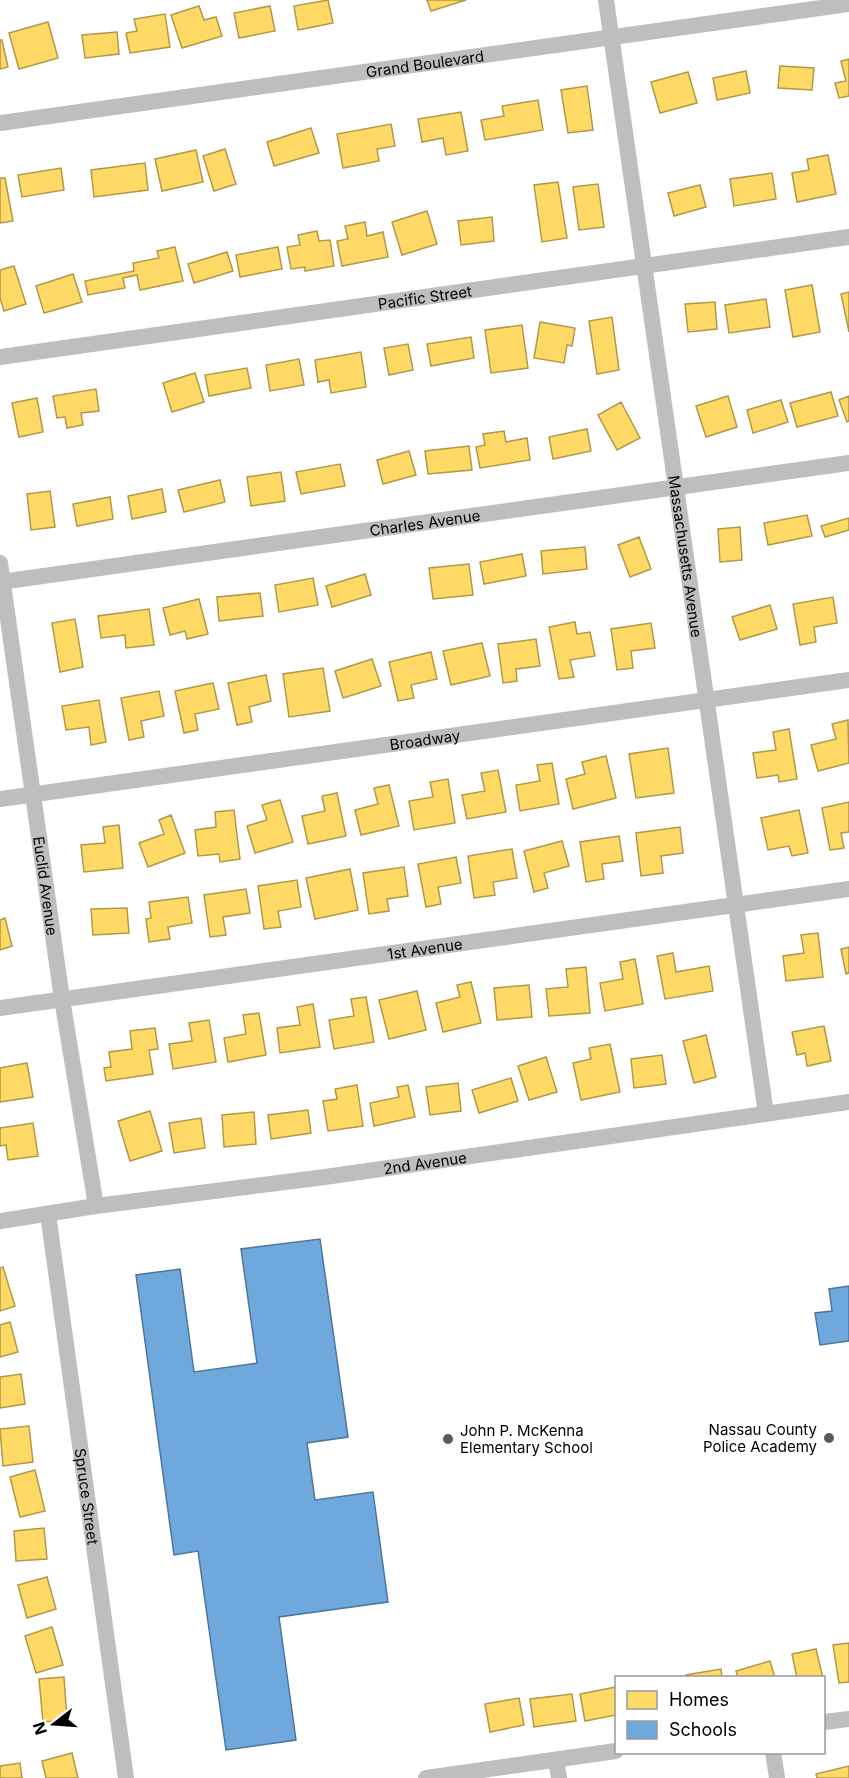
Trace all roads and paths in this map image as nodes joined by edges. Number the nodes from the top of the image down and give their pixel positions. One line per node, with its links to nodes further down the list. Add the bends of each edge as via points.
1 (606, 0): 3 (street, Massachusetts Avenue)
2 (849, 4): 3 (street, Grand Boulevard)
3 (612, 37): 4 (street, Grand Boulevard); 6 (street, Massachusetts Avenue)
4 (0, 123)
5 (849, 237): 6 (street, Pacific Street)
6 (644, 267): 7 (street, Pacific Street); 9 (street, Massachusetts Avenue)
7 (0, 357)
8 (849, 463): 9 (street, Charles Avenue)
9 (676, 488): 11 (street, Charles Avenue); 13 (street, Massachusetts Avenue)
10 (0, 563): 11 (street, Euclid Avenue)
11 (1, 582): 14 (street, Euclid Avenue)
12 (849, 680): 13 (street, Broadway)
13 (706, 700): 14 (street, Broadway); 17 (street, Massachusetts Avenue)
14 (33, 795): 15 (street, Broadway); 18 (street, Euclid Avenue)
15 (0, 800)
16 (849, 889): 17 (street, 1st Avenue)
17 (736, 905): 18 (street, 1st Avenue); 21 (street, Massachusetts Avenue)
18 (62, 999): 19 (street, 1st Avenue); 22 (street, Euclid Avenue)
19 (0, 1008)
20 (849, 1102): 21 (street, 2nd Avenue)
21 (766, 1114): 22 (street, 2nd Avenue)
22 (96, 1206): 23 (street, 2nd Avenue)
23 (48, 1214): 24 (street, 2nd Avenue); 30 (street, Spruce Street)
24 (0, 1221)
25 (849, 1719): 26 (street)
26 (825, 1722)
27 (615, 1751): 29 (street)
28 (773, 1754): 33 (street)
29 (556, 1760): 31 (street); 32 (street)
30 (126, 1778)
31 (426, 1778)
32 (559, 1778)
33 (777, 1778)

